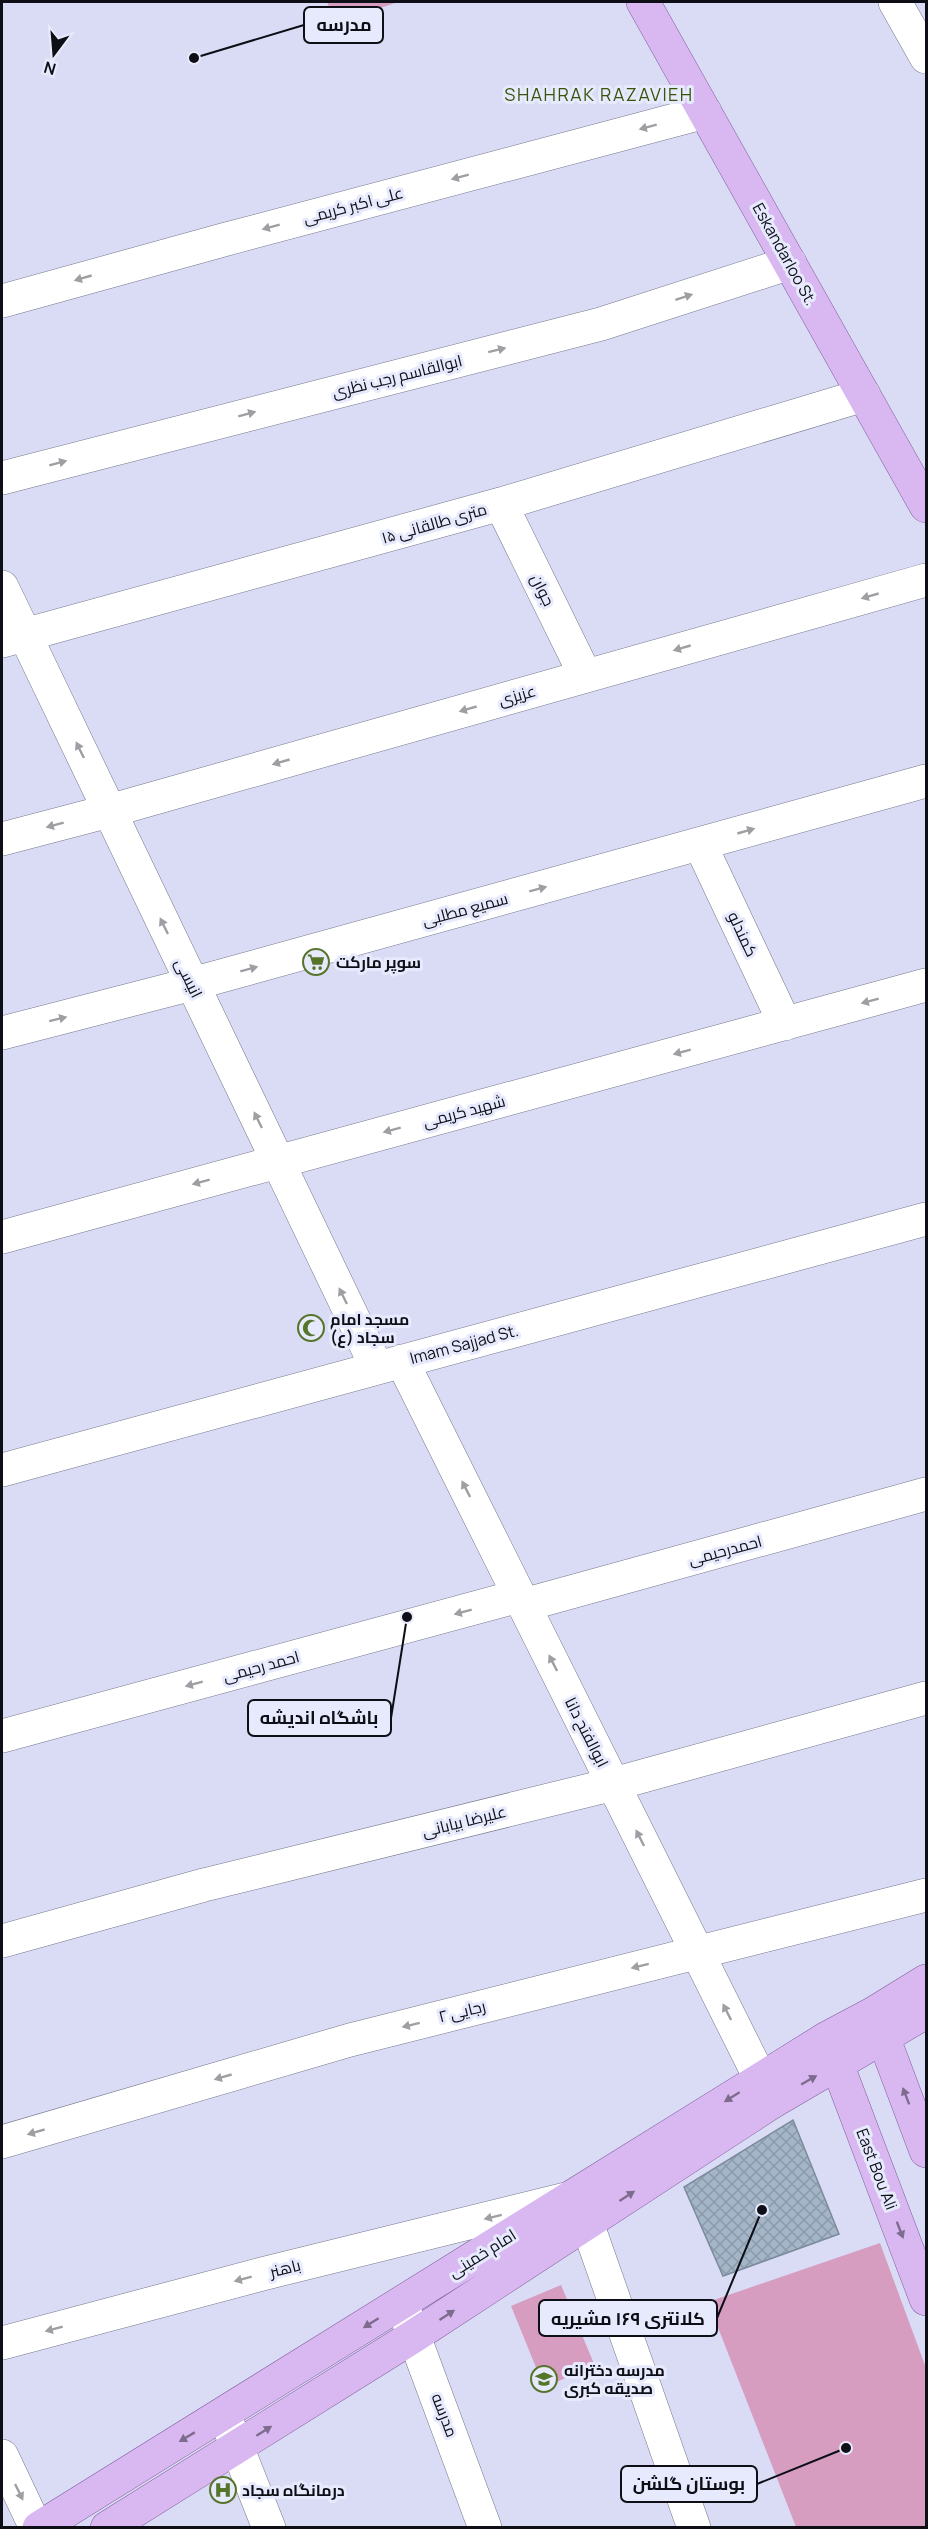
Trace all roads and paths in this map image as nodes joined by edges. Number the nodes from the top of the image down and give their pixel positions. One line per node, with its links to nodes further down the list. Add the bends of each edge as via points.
1 (643, 2): 4 (main road, Eskandarloo St.)
2 (895, 2): 3 (street)
3 (927, 57)
4 (705, 112): 5 (main road, Eskandarloo St.); 6 (street, علی اکبر کریمی, one-way to 6)
5 (790, 263): 7 (main road, Eskandarloo St.); 8 (street, ابوالقاسم رجب نظری, one-way to 5, via 601,324)
6 (2, 301)
7 (864, 395): 9 (street, ۱۵ متری طالقانی); 10 (main road, Eskandarloo St.)
8 (2, 478)
9 (501, 504): 13 (street, ۱۵ متری طالقانی); 14 (street, جوان)
10 (927, 506)
11 (927, 580): 14 (street, عزیزی, one-way to 14)
12 (2, 587): 13 (street, انیسی)
13 (13, 638): 16 (street, انیسی, one-way to 13)
14 (585, 675): 16 (street, عزیزی, one-way to 16)
15 (927, 781): 18 (street, سمیع مطلبی, one-way to 15)
16 (109, 812): 17 (street, عزیزی, one-way to 17); 19 (street, انیسی, one-way to 16)
17 (2, 839)
18 (700, 844): 19 (street, سمیع مطلبی, one-way to 18); 21 (street, کمندلو)
19 (192, 984): 22 (street, سمیع مطلبی, one-way to 19); 23 (street, انیسی, one-way to 19)
20 (927, 985): 21 (street, شهید کریمی, one-way to 21)
21 (785, 1024): 23 (street, شهید کریمی, one-way to 23)
22 (2, 1033)
23 (278, 1161): 25 (street, شهید کریمی, one-way to 25); 26 (street, انیسی, one-way to 23)
24 (927, 1219): 26 (street, Imam Sajjad St.)
25 (2, 1236)
26 (390, 1364): 27 (street, Imam Sajjad St.); 29 (street, ابوالفتح دانا, one-way to 26)
27 (2, 1470)
28 (927, 1494): 29 (street, احمدرحیمی)
29 (522, 1601): 31 (street, احمد رحیمی, one-way to 31); 32 (street, ابوالفتح دانا, one-way to 29)
30 (927, 1698): 32 (street, علیرضا بیابانی)
31 (2, 1736)
32 (614, 1784): 34 (street, علیرضا بیابانی, via 204,1885); 35 (street, ابوالفتح دانا, one-way to 32)
33 (927, 1895): 35 (street, رجایی ۲)
34 (2, 1941)
35 (697, 1952): 40 (street, ابوالفتح دانا, one-way to 35); 41 (street, رجایی ۲, one-way to 41, via 350,2040)
36 (927, 1981): 38 (main road, امام خمینی)
37 (927, 2012): 38 (main road, امام خمینی)
38 (879, 2026): 39 (main road, امام خمینی); 42 (main road, one-way to 38)
39 (832, 2051): 40 (main road, امام خمینی); 44 (main road, East Bou Ali, one-way to 44)
40 (767, 2091): 43 (main road, امام خمینی)
41 (2, 2142)
42 (927, 2151)
43 (579, 2211): 45 (main road, امام خمینی); 46 (main road, امام خمینی, one-way to 43); 47 (street, باهنر, one-way to 47, via 262,2274); 55 (street)
44 (927, 2299)
45 (402, 2304): 46 (street, مدرسه); 48 (main road, امام خمینی, one-way to 48)
46 (414, 2336): 49 (main road, امام خمینی, one-way to 46); 54 (street, مدرسه)
47 (2, 2343)
48 (224, 2414): 49 (street); 51 (main road, امام خمینی, one-way to 51)
49 (237, 2448): 52 (main road, امام خمینی); 53 (street)
50 (2, 2456): 51 (street, one-way to 51)
51 (38, 2528)
52 (107, 2528)
53 (269, 2528)
54 (485, 2528)
55 (694, 2528)

